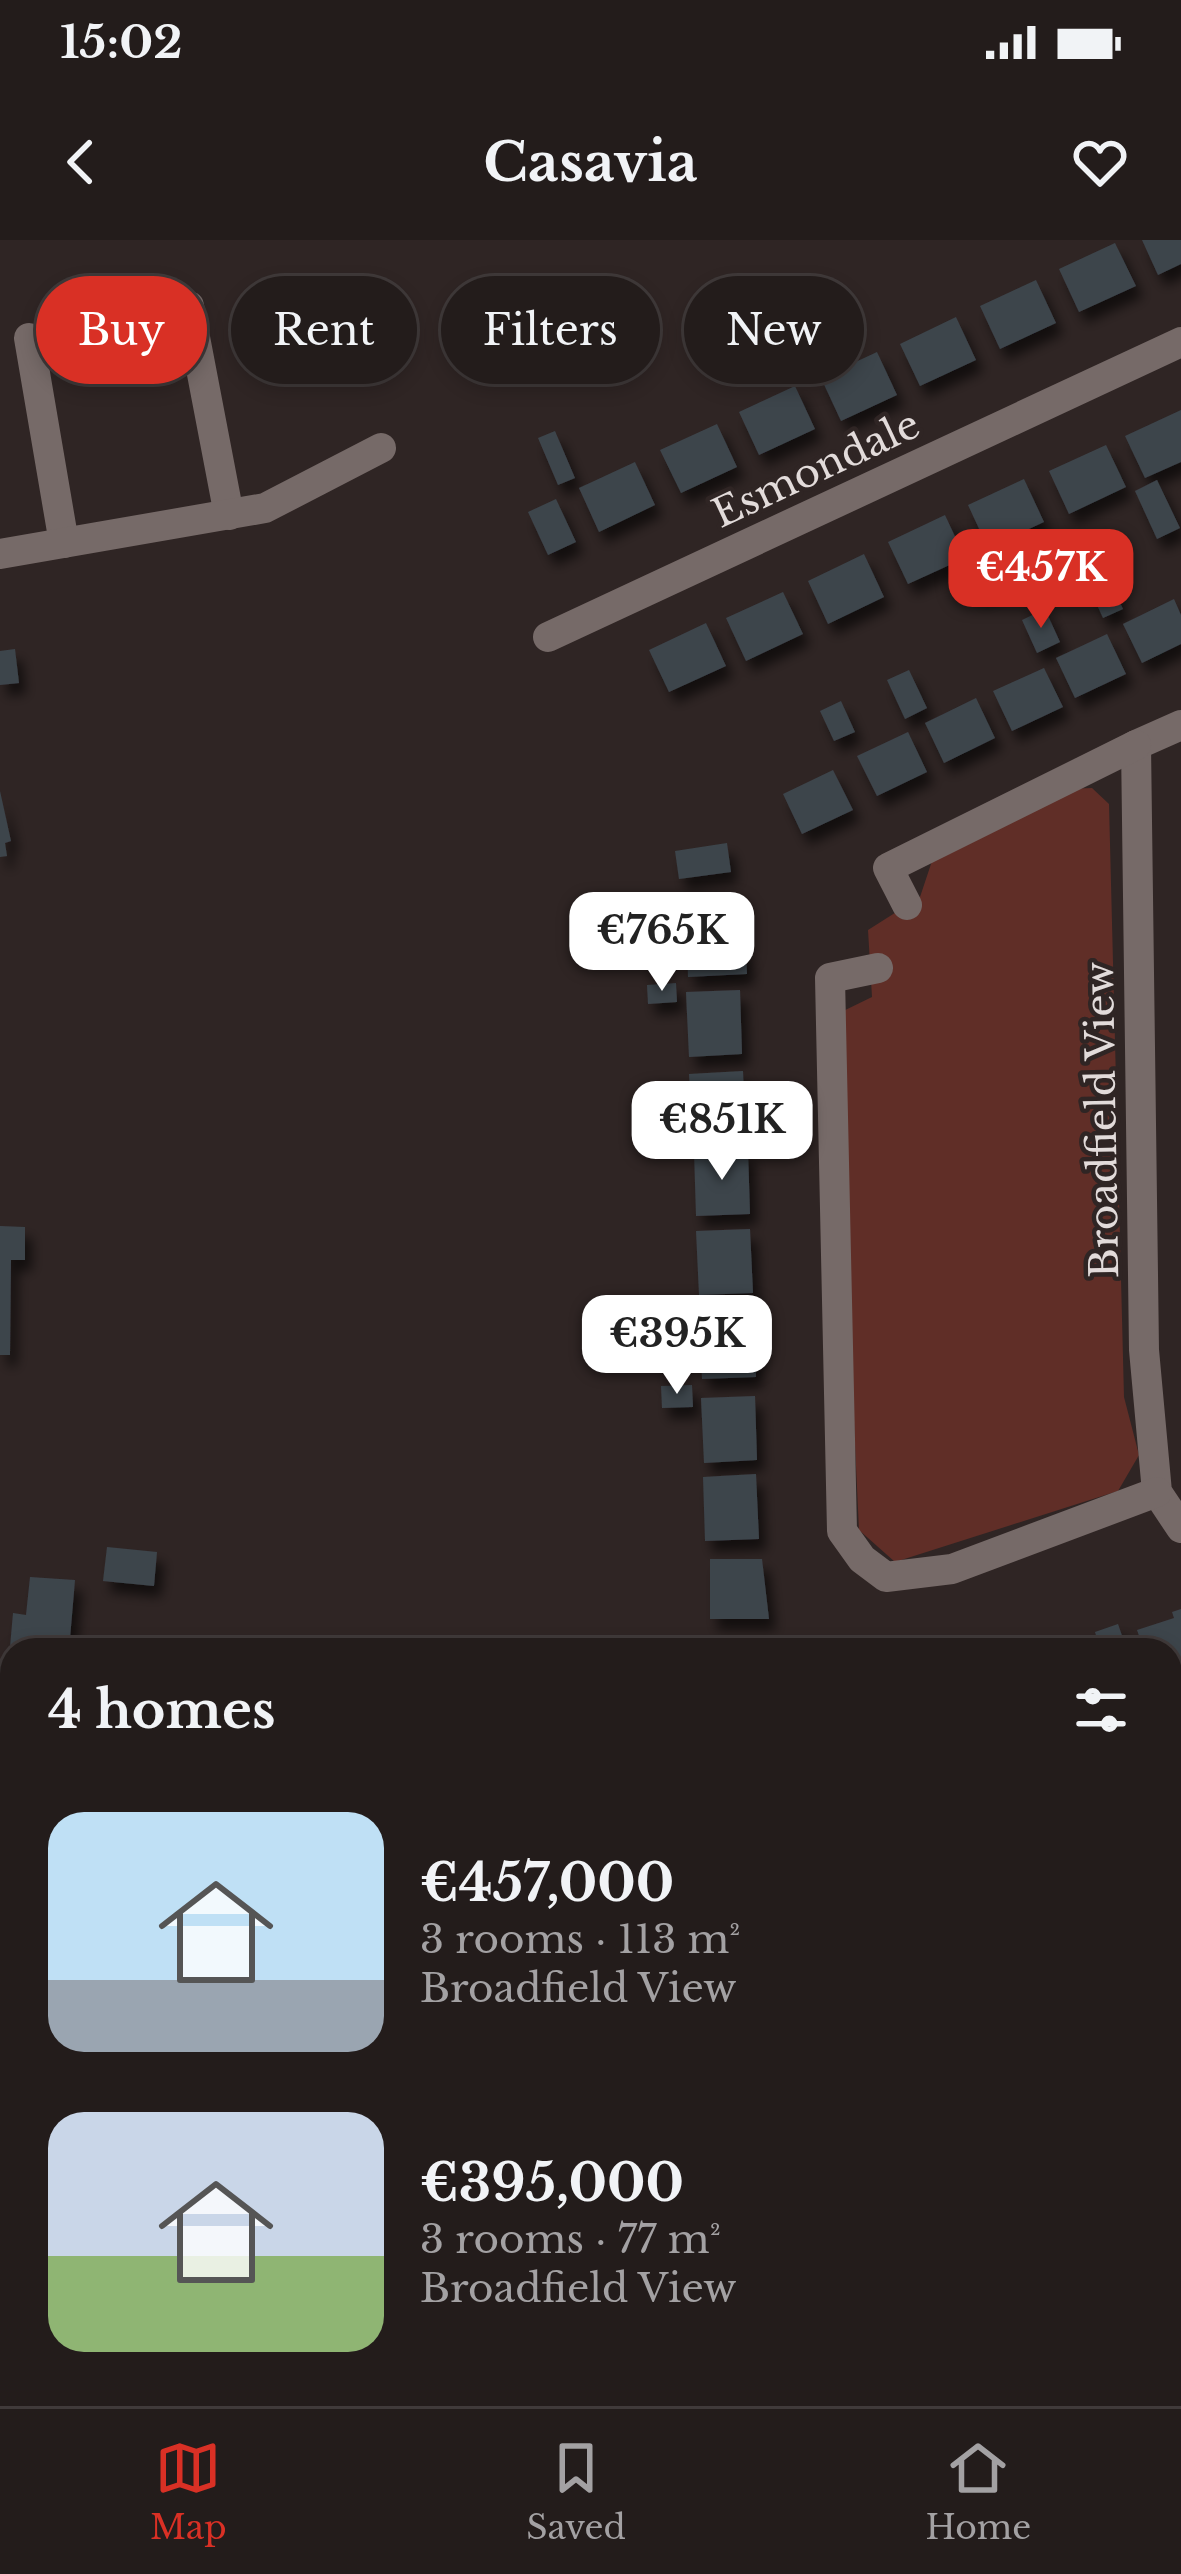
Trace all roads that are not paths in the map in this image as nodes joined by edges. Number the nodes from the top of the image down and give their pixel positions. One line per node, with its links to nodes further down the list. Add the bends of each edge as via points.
1 (29, 338): 6 (street)
2 (1181, 342): 8 (street, Esmondale)
3 (204, 384): 5 (street)
4 (381, 448): 5 (street, via 265,508)
5 (229, 515): 6 (street)
6 (64, 543): 7 (street)
7 (0, 554)
8 (548, 637)
9 (1181, 725): 10 (street)
10 (1136, 746): 11 (street, via 889,868); 13 (street, Broadfield View, via 1144,1350)
11 (907, 905)
12 (878, 968): 13 (street, via 830,979 842,1531 886,1577 920,1574)
13 (1157, 1492): 14 (street, Broadfield View)
14 (1181, 1528)

